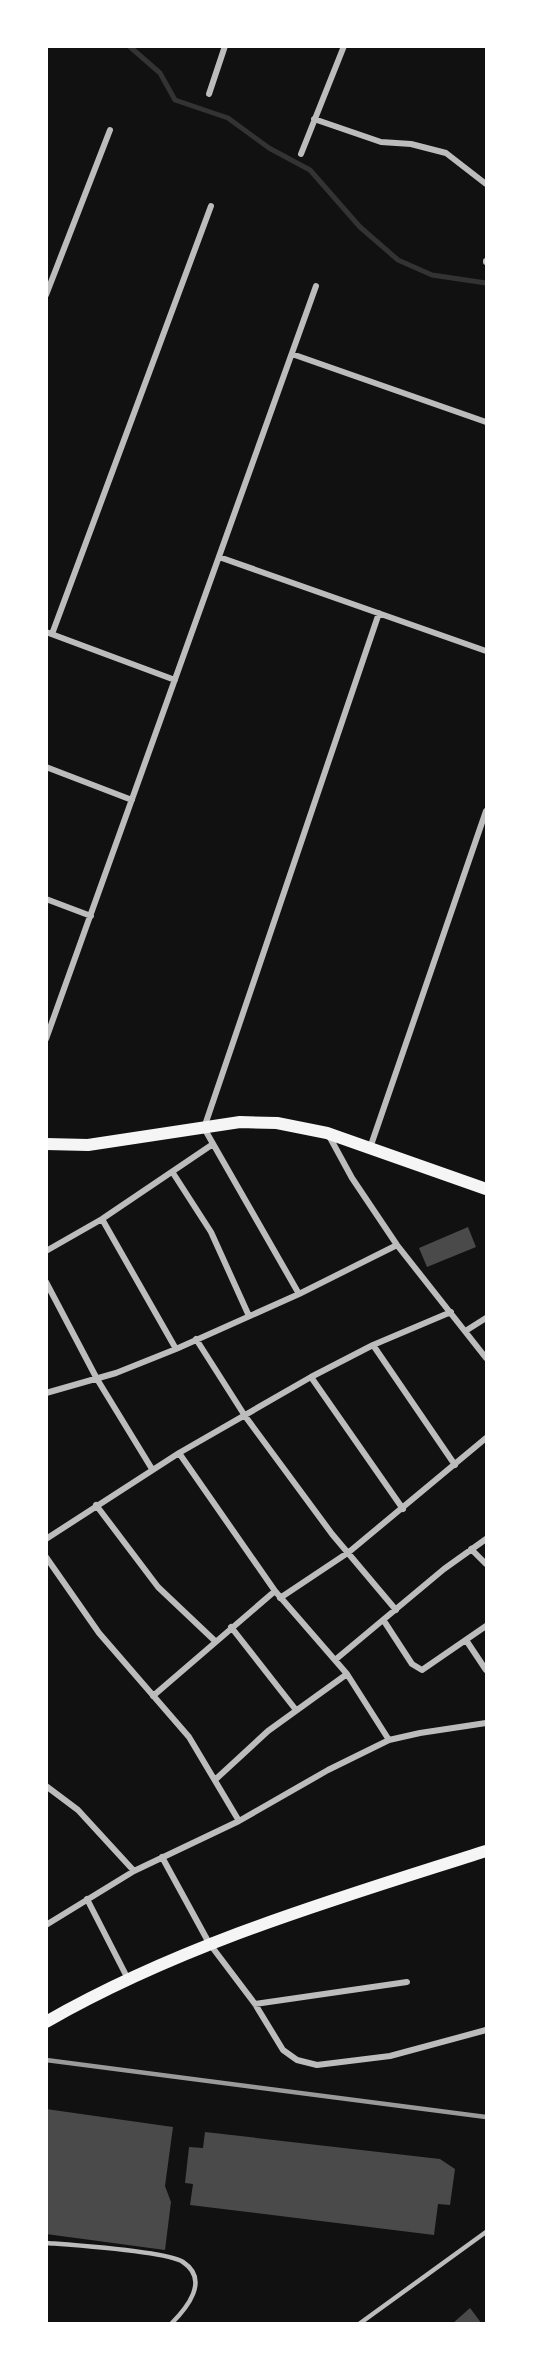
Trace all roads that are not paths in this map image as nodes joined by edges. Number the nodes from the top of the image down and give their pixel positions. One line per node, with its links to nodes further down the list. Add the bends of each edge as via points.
1 (225, 46): 3 (street)
2 (344, 46): 4 (street)
3 (209, 94)
4 (315, 119): 6 (street); 7 (street, via 381,142 411,144 446,153)
5 (110, 130): 10 (street)
6 (301, 154)
7 (486, 184)
8 (210, 206): 15 (street)
9 (316, 286): 11 (street)
10 (46, 295)
11 (292, 354): 12 (street); 13 (street)
12 (486, 422)
13 (219, 557): 14 (street); 17 (street)
14 (379, 613): 16 (street); 24 (street)
15 (49, 633): 17 (street)
16 (486, 651)
17 (175, 680): 19 (street)
18 (46, 767): 19 (street)
19 (132, 800): 22 (street)
20 (486, 811): 28 (street)
21 (46, 899): 22 (street)
22 (91, 916): 23 (street)
23 (47, 1036)
24 (204, 1128): 25 (main road, via 240,1122 277,1123); 26 (main road, via 88,1145); 27 (street)
25 (327, 1133): 28 (main road); 32 (street)
26 (46, 1144)
27 (213, 1144): 29 (street); 35 (street)
28 (370, 1148): 30 (main road)
29 (172, 1173): 31 (street); 37 (street, via 211,1232)
30 (486, 1189)
31 (102, 1219): 33 (street); 42 (street)
32 (397, 1245): 35 (street); 36 (street)
33 (46, 1251)
34 (46, 1282): 45 (street)
35 (299, 1294): 37 (street)
36 (451, 1312): 39 (street); 41 (street)
37 (249, 1316): 40 (street)
38 (486, 1318): 39 (street)
39 (467, 1330): 43 (street)
40 (196, 1339): 42 (street); 47 (street)
41 (373, 1345): 44 (street); 50 (street)
42 (176, 1349): 45 (street)
43 (486, 1358)
44 (311, 1377): 47 (street); 53 (street)
45 (97, 1379): 46 (street); 51 (street)
46 (46, 1393)
47 (245, 1416): 49 (street); 57 (street, via 332,1534)
48 (486, 1438): 50 (street)
49 (179, 1453): 51 (street); 60 (street)
50 (455, 1465): 53 (street)
51 (152, 1469): 52 (street)
52 (96, 1505): 54 (street); 67 (street, via 158,1587)
53 (403, 1509): 57 (street)
54 (46, 1539)
55 (486, 1539): 56 (street)
56 (471, 1549): 59 (street); 62 (street)
57 (350, 1552): 61 (street); 62 (street)
58 (46, 1557): 71 (street, via 99,1633)
59 (486, 1564)
60 (275, 1591): 61 (street); 65 (street)
61 (280, 1598): 68 (street)
62 (396, 1610): 63 (street)
63 (384, 1621): 66 (street, via 416,1668 422,1670); 68 (street)
64 (486, 1626): 66 (street)
65 (231, 1627): 67 (street); 72 (street)
66 (466, 1640): 69 (street)
67 (215, 1641): 71 (street)
68 (334, 1660): 70 (street)
69 (486, 1670)
70 (347, 1674): 72 (street); 74 (street)
71 (153, 1696): 75 (street, via 189,1737)
72 (296, 1710): 75 (street)
73 (486, 1723): 74 (street)
74 (389, 1740): 77 (street)
75 (216, 1779): 77 (street)
76 (46, 1786): 80 (street, via 78,1810)
77 (239, 1821): 79 (street)
78 (486, 1851): 83 (main road)
79 (162, 1857): 80 (street); 83 (street)
80 (134, 1871): 81 (street)
81 (87, 1899): 82 (street); 84 (street)
82 (46, 1925)
83 (209, 1943): 84 (main road); 86 (street)
84 (128, 1979): 87 (main road)
85 (407, 1982): 86 (street)
86 (255, 2004): 88 (street, via 284,2050 297,2060 317,2065 390,2056)
87 (46, 2022)
88 (486, 2030)
89 (486, 2232): 92 (lane)
90 (46, 2243): 91 (lane, via 152,2254 182,2262 192,2272 196,2284 194,2294)
91 (171, 2324)
92 (359, 2324)

